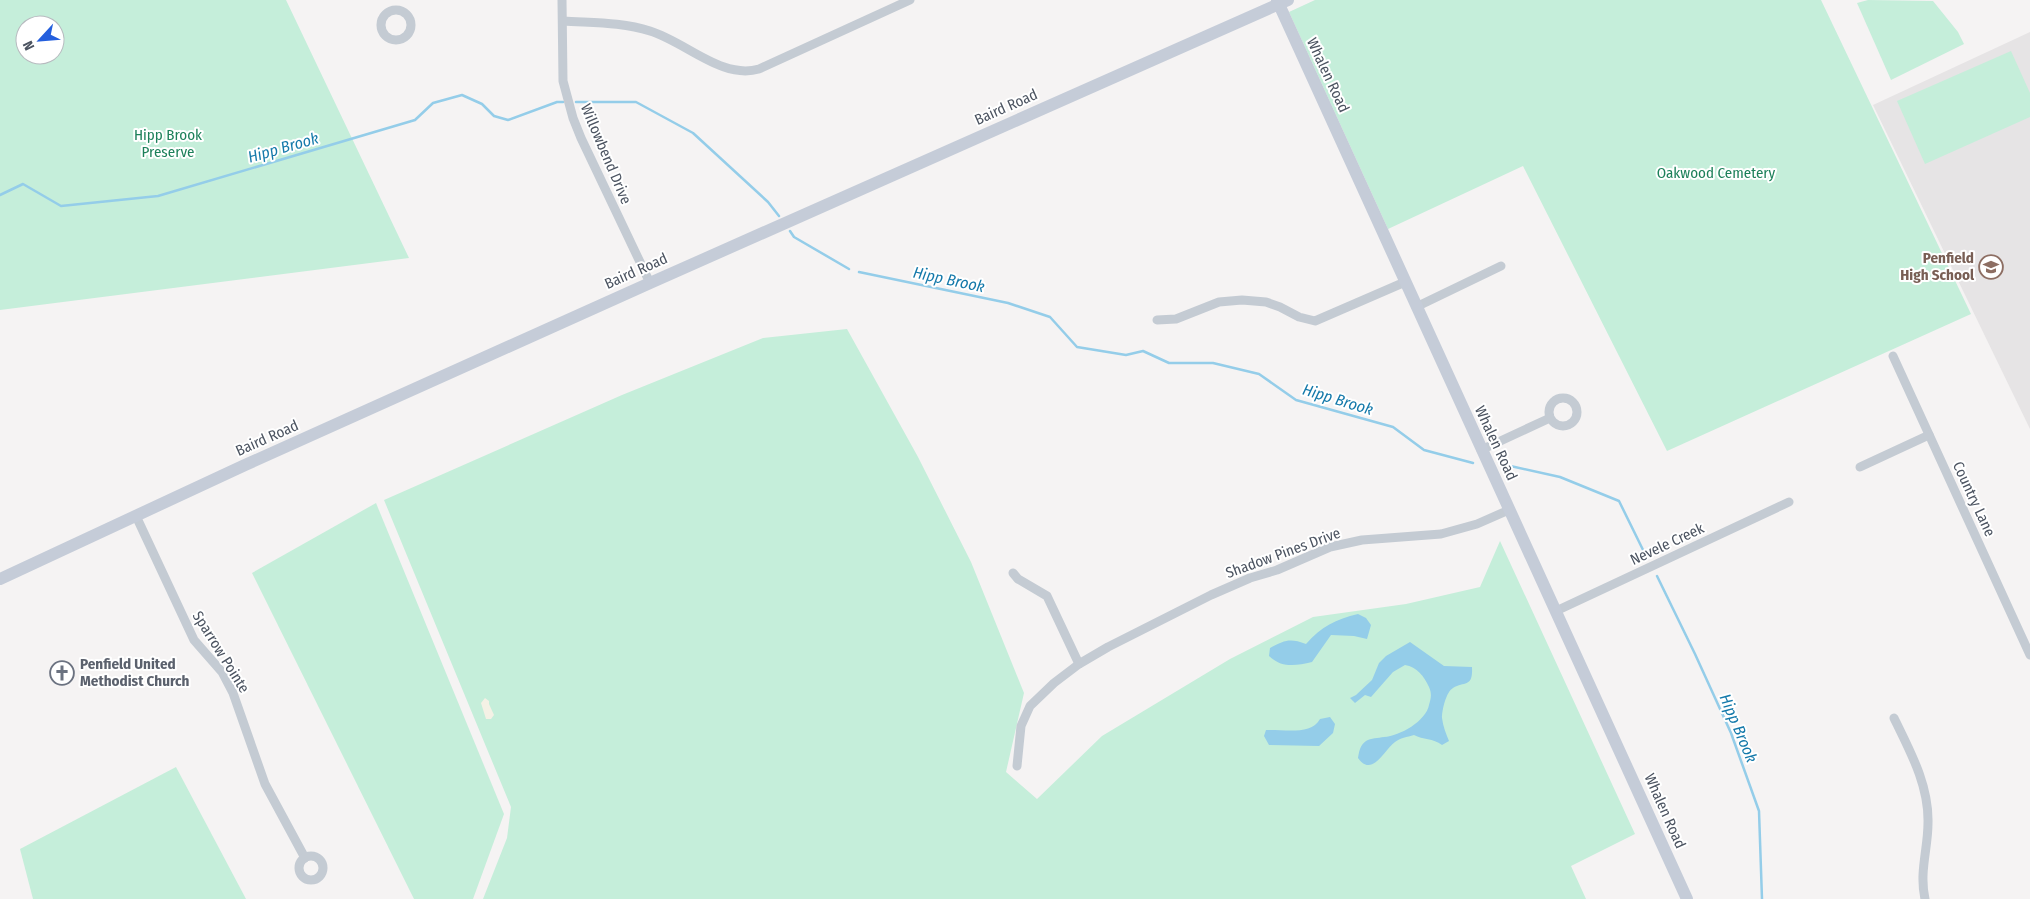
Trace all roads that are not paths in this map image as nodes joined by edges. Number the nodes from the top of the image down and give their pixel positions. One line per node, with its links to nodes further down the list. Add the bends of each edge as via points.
1 (392, 0): 5 (street)
2 (562, 0): 6 (street, Willowbend Drive)
3 (910, 0): 6 (street, via 759,69 742,72 723,68 684,45 649,30)
4 (1281, 2): 8 (street, Whalen Road); 9 (street, Baird Road)
5 (395, 10)
6 (563, 21): 9 (street, Willowbend Drive, via 564,81 573,118)
7 (1501, 266): 10 (street)
8 (1405, 282): 10 (street, Whalen Road); 11 (street, via 1315,321 1266,302 1242,300 1219,302 1176,319)
9 (650, 283): 19 (street, Baird Road)
10 (1416, 307): 15 (street, Whalen Road)
11 (1157, 320)
12 (1893, 356): 14 (street, Country Lane)
13 (1550, 418): 15 (street)
14 (1929, 436): 16 (street); 23 (street, Country Lane)
15 (1481, 450): 18 (street, Whalen Road)
16 (1860, 467)
17 (1789, 502): 22 (street, Nevele Creek)
18 (1509, 510): 22 (street, Whalen Road); 24 (street, Shadow Pines Drive, via 1477,524 1441,534 1362,540 1330,547 1211,594)
19 (136, 516): 21 (street, Baird Road); 27 (street, Sparrow Pointe, via 194,640 222,672 233,693 265,784)
20 (1013, 573): 24 (street, via 1047,596)
21 (0, 579)
22 (1556, 611): 28 (street, Whalen Road)
23 (2030, 655)
24 (1080, 664): 26 (street, Shadow Pines Drive, via 1042,693 1026,712 1021,726)
25 (1894, 718): 29 (street, via 1924,785 1928,822 1922,877)
26 (1017, 766)
27 (305, 858)
28 (1687, 899)
29 (1925, 899)

